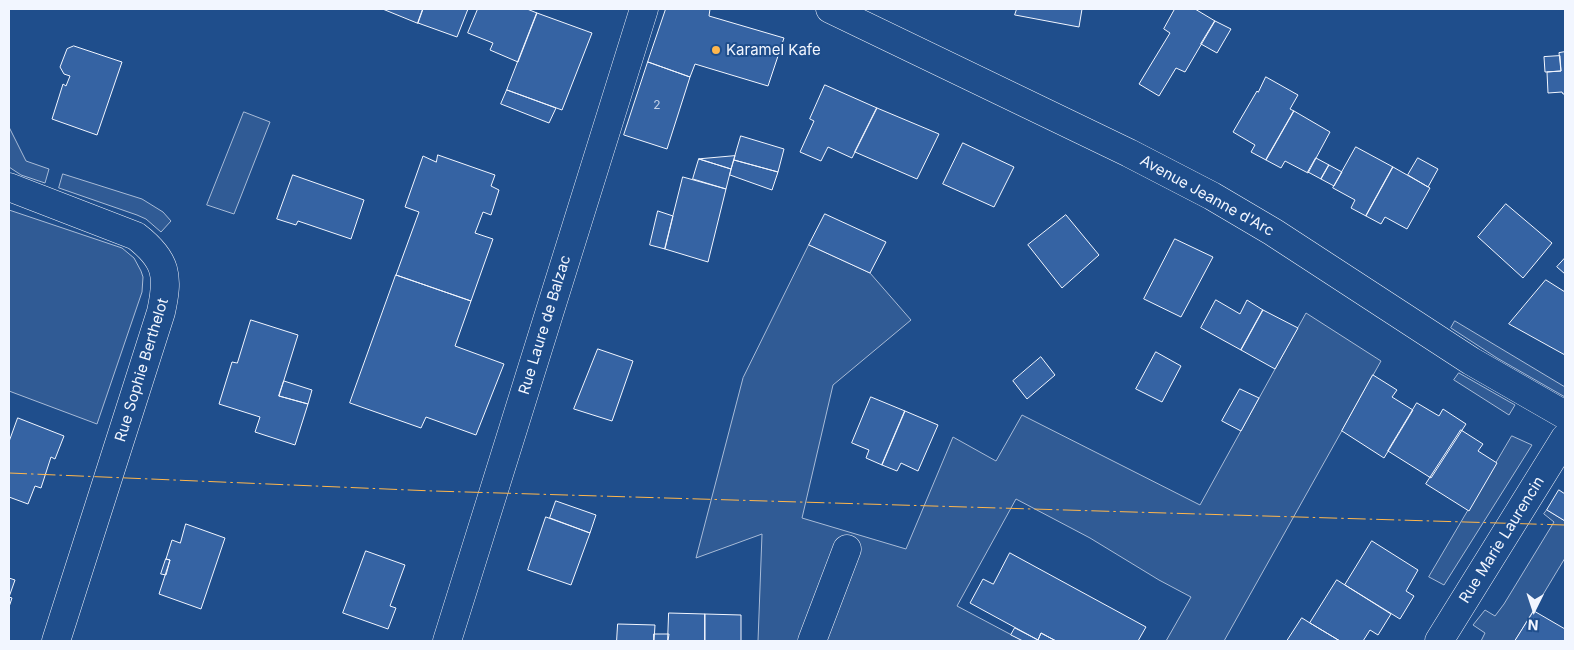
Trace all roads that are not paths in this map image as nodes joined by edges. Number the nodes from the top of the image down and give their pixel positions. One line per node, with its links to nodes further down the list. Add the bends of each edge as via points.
1 (644, 9): 8 (street, Rue Laure de Balzac)
2 (830, 9): 4 (street, Avenue Jeanne d'Arc, via 1212,196 1471,360)
3 (9, 187): 7 (street, Rue Sophie Berthelot, via 136,236 159,258 165,276 166,291 161,312)
4 (1565, 415)
5 (1565, 438): 10 (street, Rue Marie Laurencin)
6 (847, 549): 9 (street)
7 (56, 641)
8 (447, 641)
9 (812, 641)
10 (1439, 641)

